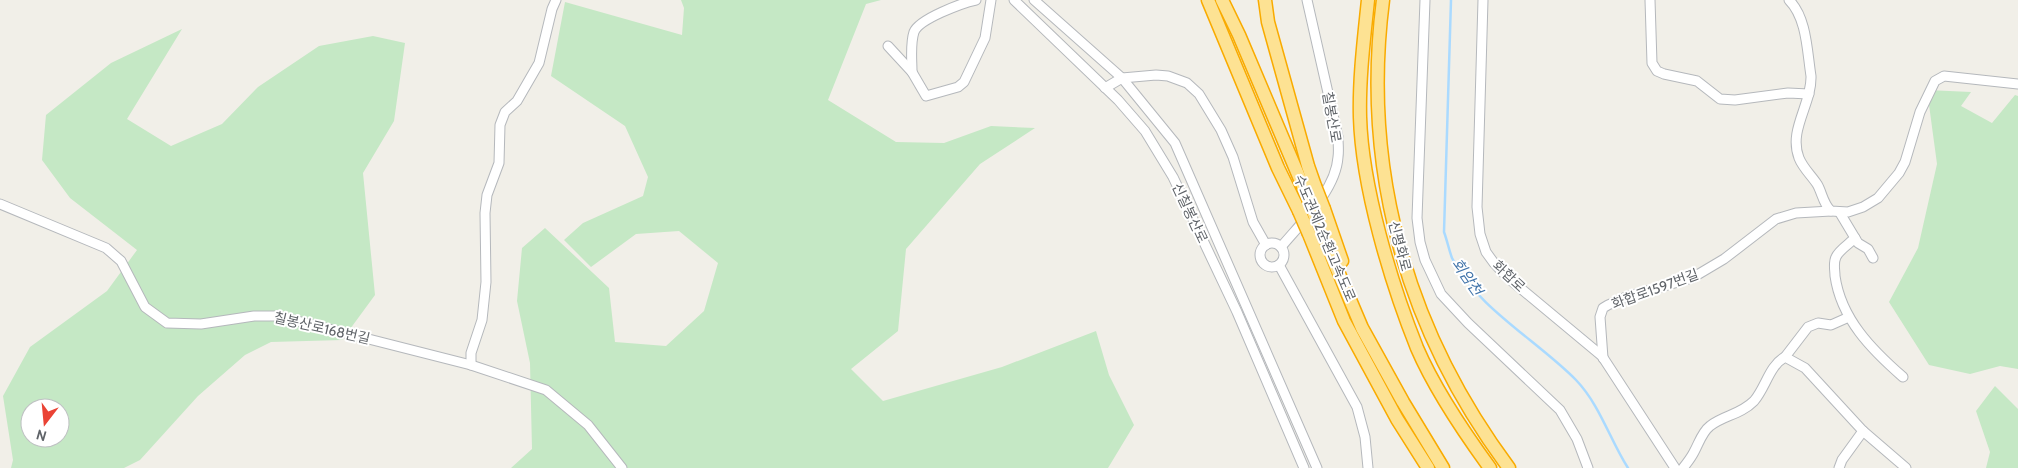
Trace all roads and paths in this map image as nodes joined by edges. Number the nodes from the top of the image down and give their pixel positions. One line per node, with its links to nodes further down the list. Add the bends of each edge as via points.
1 (556, 0): 33 (street, via 539,63 517,101 505,112 500,125 499,163 487,195 485,213 486,282 482,320)
2 (976, 0): 17 (street, via 949,8 918,26 913,37)
3 (991, 0): 17 (street, via 986,38 961,85 926,96)
4 (1014, 0): 20 (street, 신칠봉산로)
5 (1034, 0): 18 (street, 신칠봉산로)
6 (1208, 0): 40 (highway, 수도권제2순환고속도로, bridge, via 1344,321 1396,418)
7 (1222, 0): 30 (highway, 수도권제2순환고속도로, bridge)
8 (1265, 0): 30 (highway, bridge, via 1268,22 1308,166)
9 (1307, 0): 26 (street, 칠봉산로, via 1338,138 1338,159 1332,180 1318,204)
10 (1368, 0): 42 (highway, 신평화로, via 1360,118 1372,202 1418,349 1459,423)
11 (1383, 0): 43 (highway, 신평화로, via 1379,33 1378,114 1380,147 1397,241 1411,287 1454,384)
12 (1425, 0): 44 (street, via 1417,218 1425,260 1451,306 1560,410 1577,438)
13 (1483, 0): 32 (street, 화합로, via 1477,207 1486,252 1507,277)
14 (1650, 0): 21 (street, via 1652,63 1657,71 1697,81 1720,99)
15 (1789, 0): 21 (street, via 1801,18 1811,76)
16 (888, 46): 17 (street)
17 (912, 72)
18 (1122, 78): 20 (street); 25 (street, via 1168,76 1199,94 1233,157 1253,222); 38 (street, 신칠봉산로, via 1175,143)
19 (2018, 84): 23 (street, 화합로1597번길, via 1944,76 1935,80 1920,112 1900,173 1873,201 1854,211)
20 (1105, 88): 37 (street, 신칠봉산로, via 1145,131 1173,177 1237,312)
21 (1809, 94): 23 (street, via 1797,132 1797,151 1824,200)
22 (0, 204): 33 (street, 칠봉산로168번길, via 106,248 121,261 145,307 167,323 201,324 278,316)
23 (1835, 212): 24 (street); 32 (street, 화합로1597번길, via 1796,213 1776,219 1724,259 1692,278 1626,297 1603,308 1600,317)
24 (1855, 238): 27 (street); 29 (street, via 1836,256 1834,265 1839,297)
25 (1266, 245): 26 (street); 28 (street, via 1260,254 1262,262 1271,267)
26 (1281, 247): 28 (street, via 1284,258)
27 (1873, 258)
28 (1279, 265): 39 (street, via 1357,407 1365,437)
29 (1849, 317): 31 (street, via 1830,325 1818,323 1808,327); 34 (street, via 1876,354)
30 (1362, 328): 41 (highway, 수도권제2순환고속도로)
31 (1784, 357): 35 (street, via 1806,368); 46 (street, via 1776,364 1754,401 1734,416 1710,426)
32 (1604, 358): 45 (street, 화합로)
33 (471, 365): 36 (street, 칠봉산로168번길, via 546,390 588,426)
34 (1903, 377)
35 (1863, 431): 47 (street); 48 (street)
36 (622, 468)
37 (1304, 468)
38 (1317, 468)
39 (1368, 468)
40 (1428, 468)
41 (1443, 468)
42 (1490, 468)
43 (1509, 468)
44 (1588, 468)
45 (1675, 468)
46 (1683, 468)
47 (1839, 468)
48 (1906, 468)

